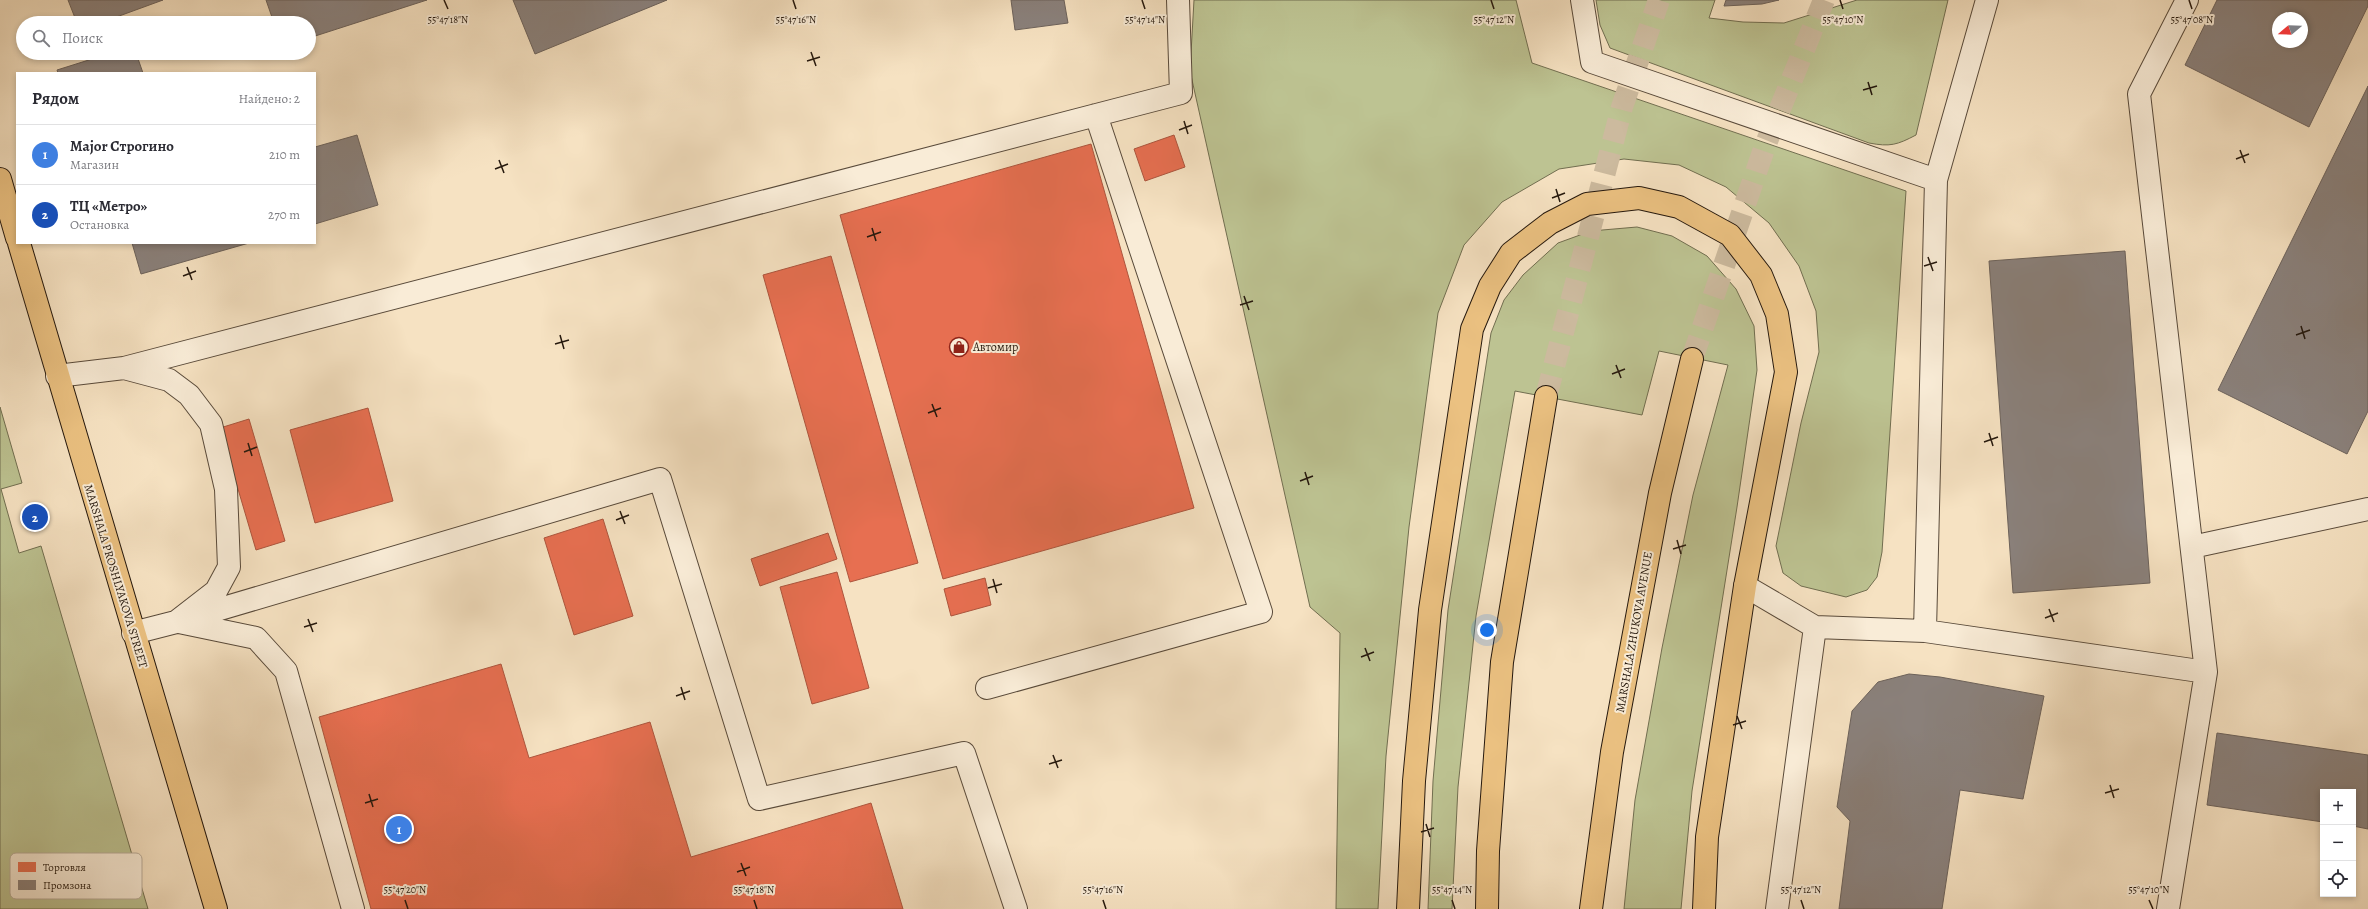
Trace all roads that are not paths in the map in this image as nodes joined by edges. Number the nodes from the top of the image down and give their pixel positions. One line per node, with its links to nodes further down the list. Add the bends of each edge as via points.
1 (1178, 0): 5 (street, via 1181,93)
2 (1582, 0): 7 (street, via 1592,62)
3 (1987, 0): 7 (street)
4 (2186, 0): 16 (street, via 2139,94)
5 (1096, 115): 12 (street); 23 (street, via 1261,612)
6 (0, 179): 8 (main road)
7 (1936, 180): 20 (street)
8 (5, 215): 9 (main road)
9 (16, 236)
10 (18, 244): 13 (main road, MARSHALA PROSHLYAKOVA STREET)
11 (1692, 359): 29 (main road, MARSHALA ZHUKOVA AVENUE, via 1660,493 1617,722)
12 (124, 368): 13 (street); 18 (street, via 169,380 189,394 211,424 226,489 228,567 216,591)
13 (57, 376): 21 (main road, MARSHALA PROSHLYAKOVA STREET)
14 (1546, 397): 28 (main road, via 1502,662)
15 (2368, 510): 16 (street)
16 (2192, 547): 22 (street)
17 (1745, 586): 19 (street); 27 (main road, via 1786,372 1777,314 1761,275 1730,234 1679,207 1638,198 1587,204 1550,223 1511,253 1490,286 1472,329 1430,610 1414,781); 30 (main road, via 1707,837)
18 (176, 622): 21 (street); 25 (street, via 256,638 286,671); 26 (street, via 660,479 759,799 964,753)
19 (1815, 626): 20 (street); 31 (street)
20 (1925, 631): 22 (street)
21 (133, 634): 24 (main road, MARSHALA PROSHLYAKOVA STREET)
22 (2206, 672): 32 (street)
23 (987, 688)
24 (216, 909)
25 (353, 909)
26 (1016, 909)
27 (1408, 909)
28 (1486, 909)
29 (1591, 909)
30 (1704, 909)
31 (1777, 909)
32 (2168, 909)

